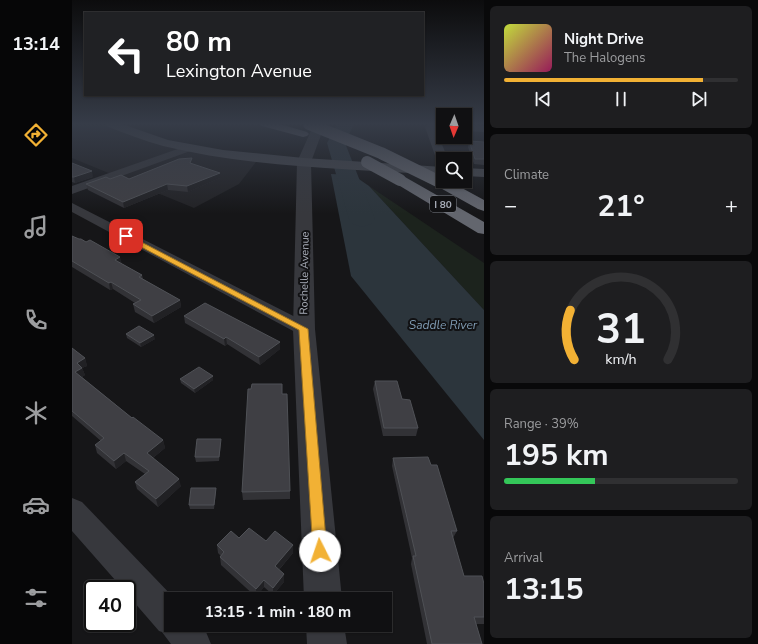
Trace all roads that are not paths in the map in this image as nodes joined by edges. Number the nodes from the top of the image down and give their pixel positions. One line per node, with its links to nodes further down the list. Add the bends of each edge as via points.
1 (172, 154): 15 (street)
2 (227, 154): 7 (main road)
3 (314, 154): 7 (street)
4 (348, 154): 19 (highway, I 80, bridge, via 400,180)
5 (384, 154): 9 (highway, I 80, bridge)
6 (403, 154): 8 (highway, I 80)
7 (312, 163): 11 (main road); 20 (street, Rochelle Avenue, via 305,186)
8 (436, 172)
9 (436, 173)
10 (484, 173): 12 (main road)
11 (436, 174)
12 (472, 177)
13 (472, 184): 16 (highway)
14 (460, 188): 17 (highway, I 80)
15 (72, 190)
16 (484, 192)
17 (484, 206)
18 (72, 208): 20 (street)
19 (484, 229)
20 (304, 329): 22 (street, Rochelle Avenue)
21 (72, 511): 23 (street)
22 (323, 592)
23 (164, 611)
24 (183, 632): 26 (street)
25 (326, 632): 27 (street)
26 (194, 644)
27 (327, 644)

